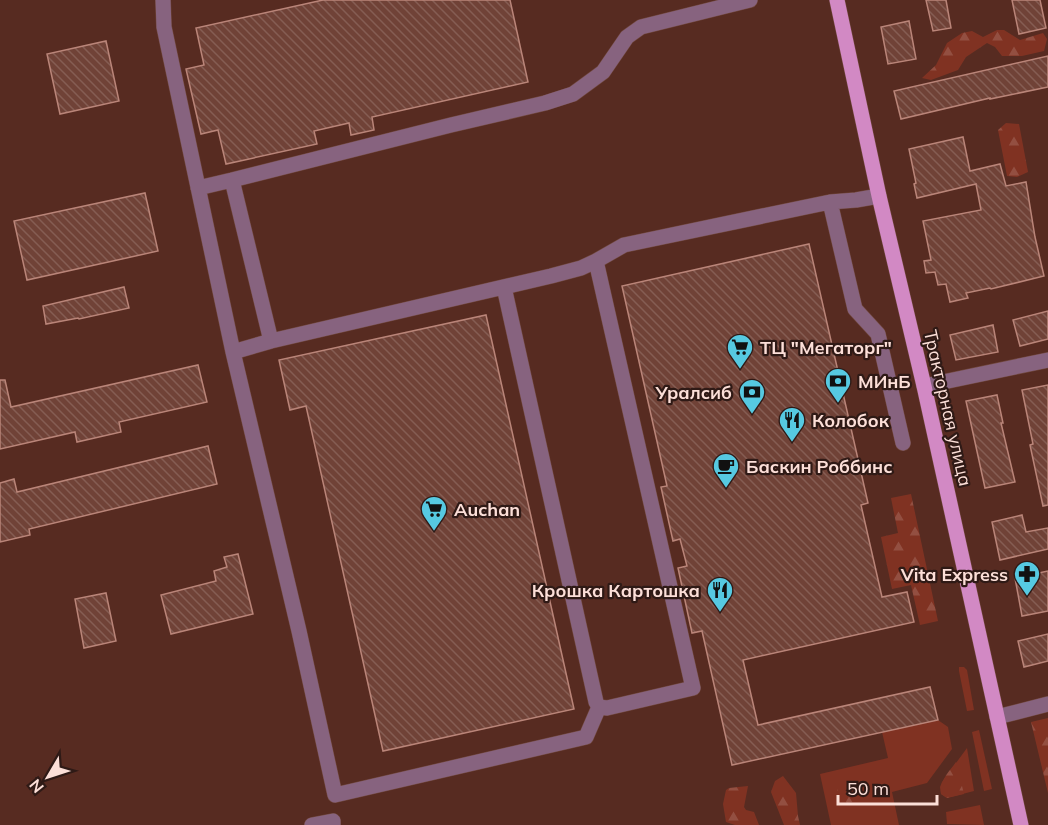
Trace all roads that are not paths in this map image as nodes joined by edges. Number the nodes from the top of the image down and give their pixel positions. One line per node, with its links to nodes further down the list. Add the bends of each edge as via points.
1 (163, 0): 5 (street, via 164,27)
2 (750, 0): 4 (street, via 641,27 627,37 603,72 573,94)
3 (837, 0): 6 (main road, Тракторная улица)
4 (232, 180): 5 (street); 10 (street)
5 (198, 188): 11 (street)
6 (879, 196): 7 (street); 13 (main road, Тракторная улица)
7 (830, 202): 8 (street, via 624,245); 14 (street, via 855,309 878,334)
8 (596, 261): 9 (street); 16 (street, via 693,688 607,708)
9 (504, 287): 10 (street); 16 (street)
10 (271, 341): 11 (street)
11 (233, 352): 16 (street, via 335,795 586,737)
12 (1048, 360): 13 (street)
13 (924, 386): 17 (main road, Тракторная улица)
14 (903, 443)
15 (1048, 704): 17 (street)
16 (599, 706)
17 (997, 717): 20 (main road, Тракторная улица)
18 (312, 825): 19 (street, via 333,821)
19 (333, 825)
20 (1021, 825)

